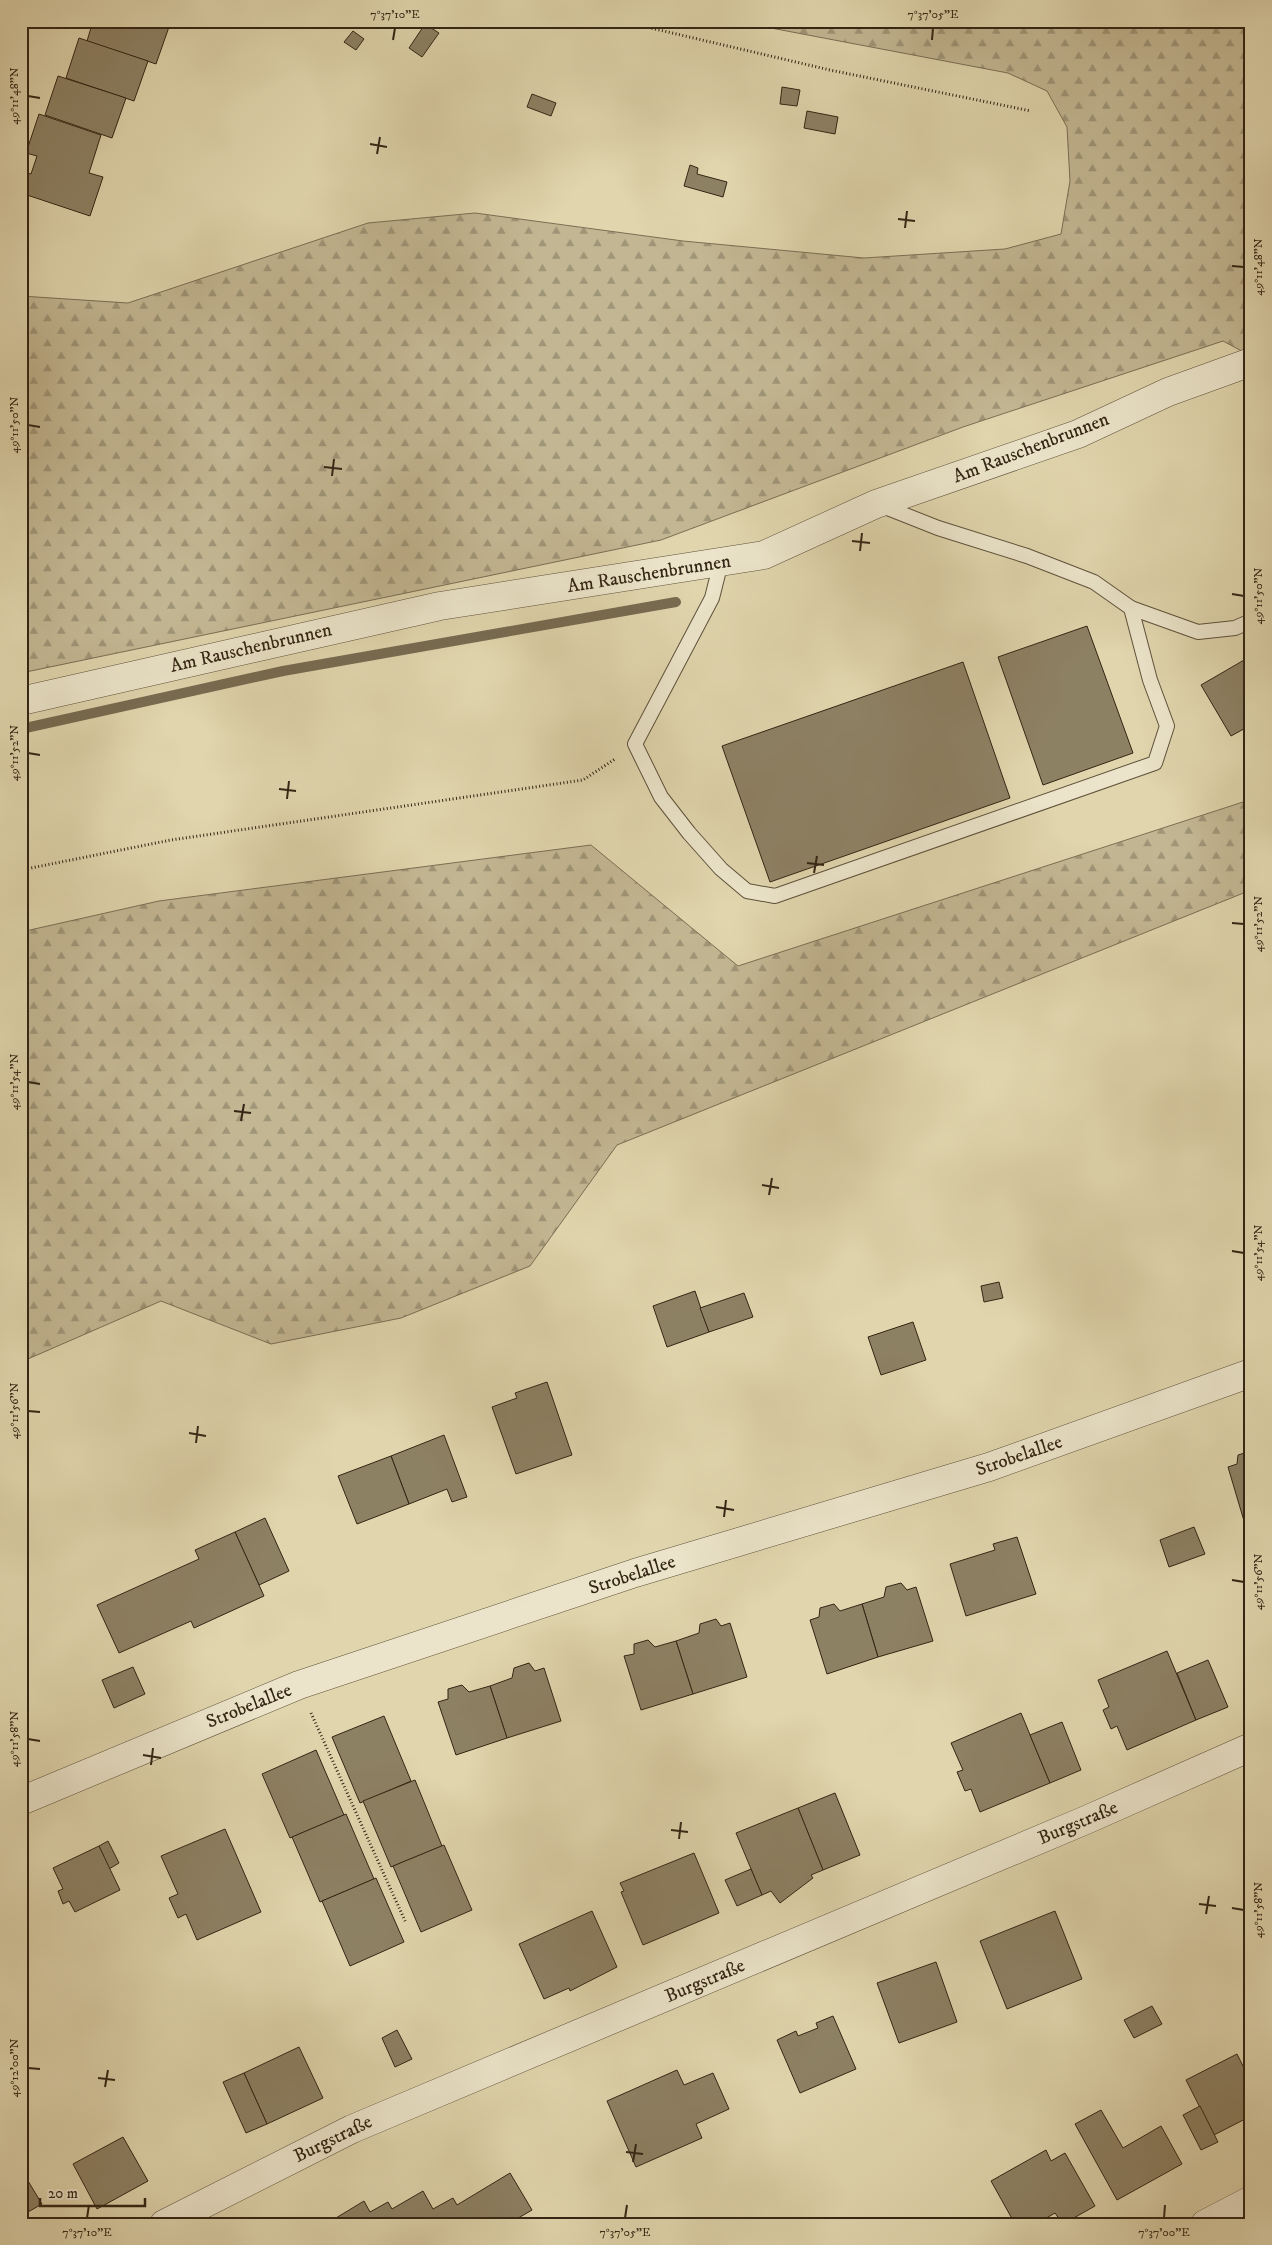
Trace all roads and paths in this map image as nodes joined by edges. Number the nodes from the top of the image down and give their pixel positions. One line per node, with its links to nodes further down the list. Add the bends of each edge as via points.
1 (621, 21): 2 (path, via 830,70)
2 (1031, 112)
3 (1251, 362): 4 (street, Am Rauschenbrunnen, via 1168,392 1078,434)
4 (876, 504): 5 (street, Am Rauschenbrunnen, via 764,555); 6 (lane, via 1094,582)
5 (721, 562): 8 (street, Am Rauschenbrunnen, via 440,606); 9 (lane, via 712,598)
6 (1131, 608): 7 (lane, via 1198,632 1236,628); 9 (lane, via 1150,680 1167,726 1155,763 775,896 747,891 708,854 661,797)
7 (1251, 621)
8 (21, 701)
9 (635, 744): 10 (path, via 583,780 171,840)
10 (21, 870)
11 (1251, 1373): 14 (street, Strobelallee, via 989,1467 635,1573 300,1685)
12 (322, 1739): 15 (path)
13 (1251, 1747): 17 (street, Burgstraße, via 1077,1824 352,2129)
14 (21, 1800)
15 (406, 1923)
16 (1251, 2200): 18 (street)
17 (164, 2224)
18 (1205, 2224)

